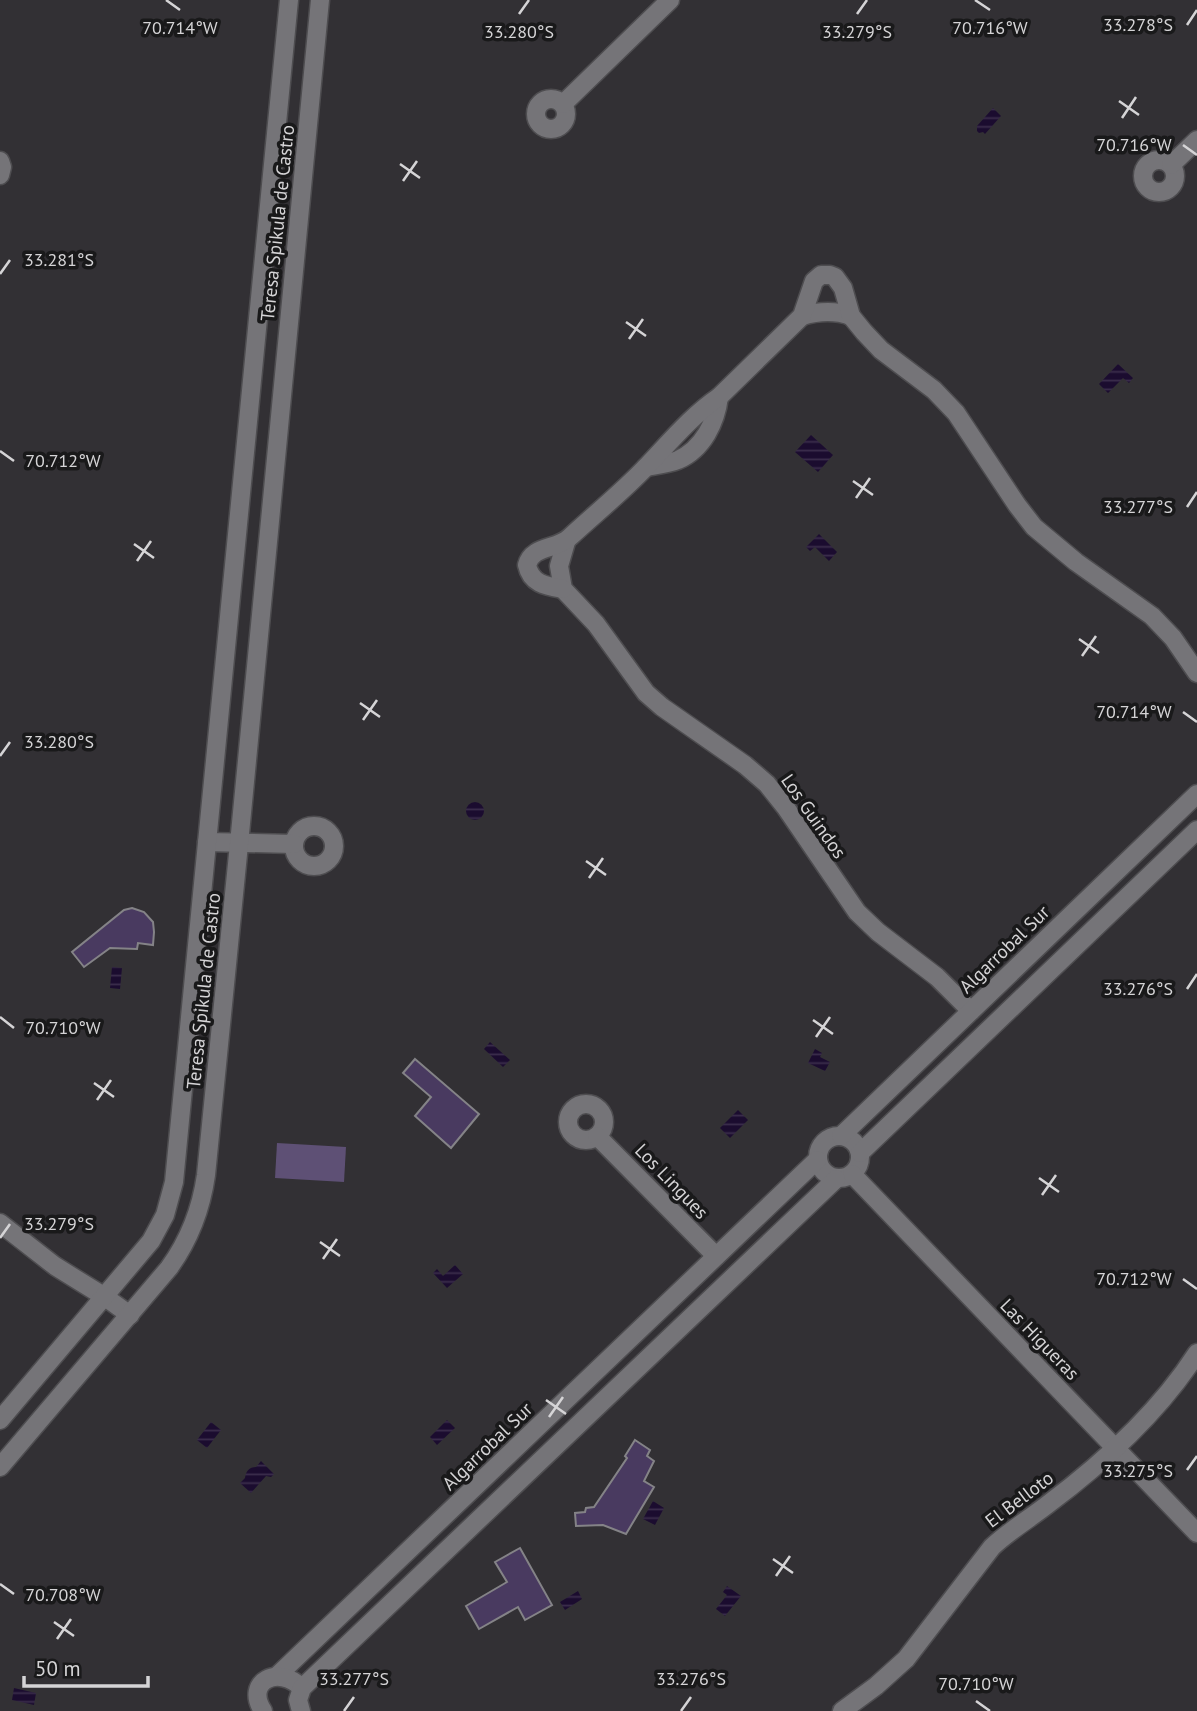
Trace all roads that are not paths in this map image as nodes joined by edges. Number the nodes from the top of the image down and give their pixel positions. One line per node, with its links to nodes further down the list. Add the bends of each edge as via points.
1 (289, 0): 11 (street, Teresa Spikula de Castro)
2 (320, 0): 12 (street, Teresa Spikula de Castro)
3 (670, 0): 4 (street)
4 (562, 104)
5 (1197, 140): 7 (street)
6 (0, 161): 8 (street)
7 (1171, 165)
8 (0, 175)
9 (802, 316): 10 (street, via 827,312); 10 (street, Los Guindos, via 814,281 826,274 841,285); 13 (street, Los Guindos, via 719,397 712,424 689,453 671,463 646,467)
10 (852, 316): 15 (street, Los Guindos, via 881,350 956,413 1034,527 1152,615)
11 (246, 446): 12 (street); 18 (street, Teresa Spikula de Castro)
12 (276, 450): 19 (street, Teresa Spikula de Castro)
13 (566, 542): 14 (street, via 559,566); 14 (street, Los Guindos, via 534,553 527,565 536,581)
14 (563, 589): 21 (street, Los Guindos, via 596,624 646,693 767,784 856,912 937,977)
15 (1197, 673)
16 (1197, 794): 21 (street, Algarrobal Sur)
17 (1197, 830): 24 (street)
18 (207, 842): 19 (street); 29 (street, Teresa Spikula de Castro, via 174,1182 165,1214 150,1241)
19 (239, 844): 20 (street); 30 (street, Teresa Spikula de Castro, via 200,1206 180,1253)
20 (293, 844)
21 (971, 1011): 23 (street, Algarrobal Sur)
22 (597, 1136): 28 (street, Los Lingues)
23 (842, 1136): 24 (street); 25 (street, via 821,1144)
24 (860, 1153): 26 (street, via 859,1165)
25 (817, 1160): 26 (street, via 830,1177); 28 (street, Algarrobal Sur)
26 (844, 1176): 33 (street, Las Higueras); 37 (street)
27 (0, 1223): 29 (street)
28 (716, 1256): 36 (street, Algarrobal Sur)
29 (105, 1297): 30 (street); 32 (street, Teresa Spikula de Castro)
30 (130, 1315): 34 (street, Teresa Spikula de Castro)
31 (1197, 1353): 33 (street, El Belloto)
32 (0, 1420)
33 (1115, 1448): 35 (street, Las Higueras); 40 (street, El Belloto, via 1002,1537 906,1659)
34 (0, 1467)
35 (1197, 1533)
36 (277, 1676): 37 (street); 38 (street, Algarrobal Sur, via 258,1690)
37 (302, 1688): 39 (street)
38 (263, 1711)
39 (300, 1711)
40 (842, 1711)

